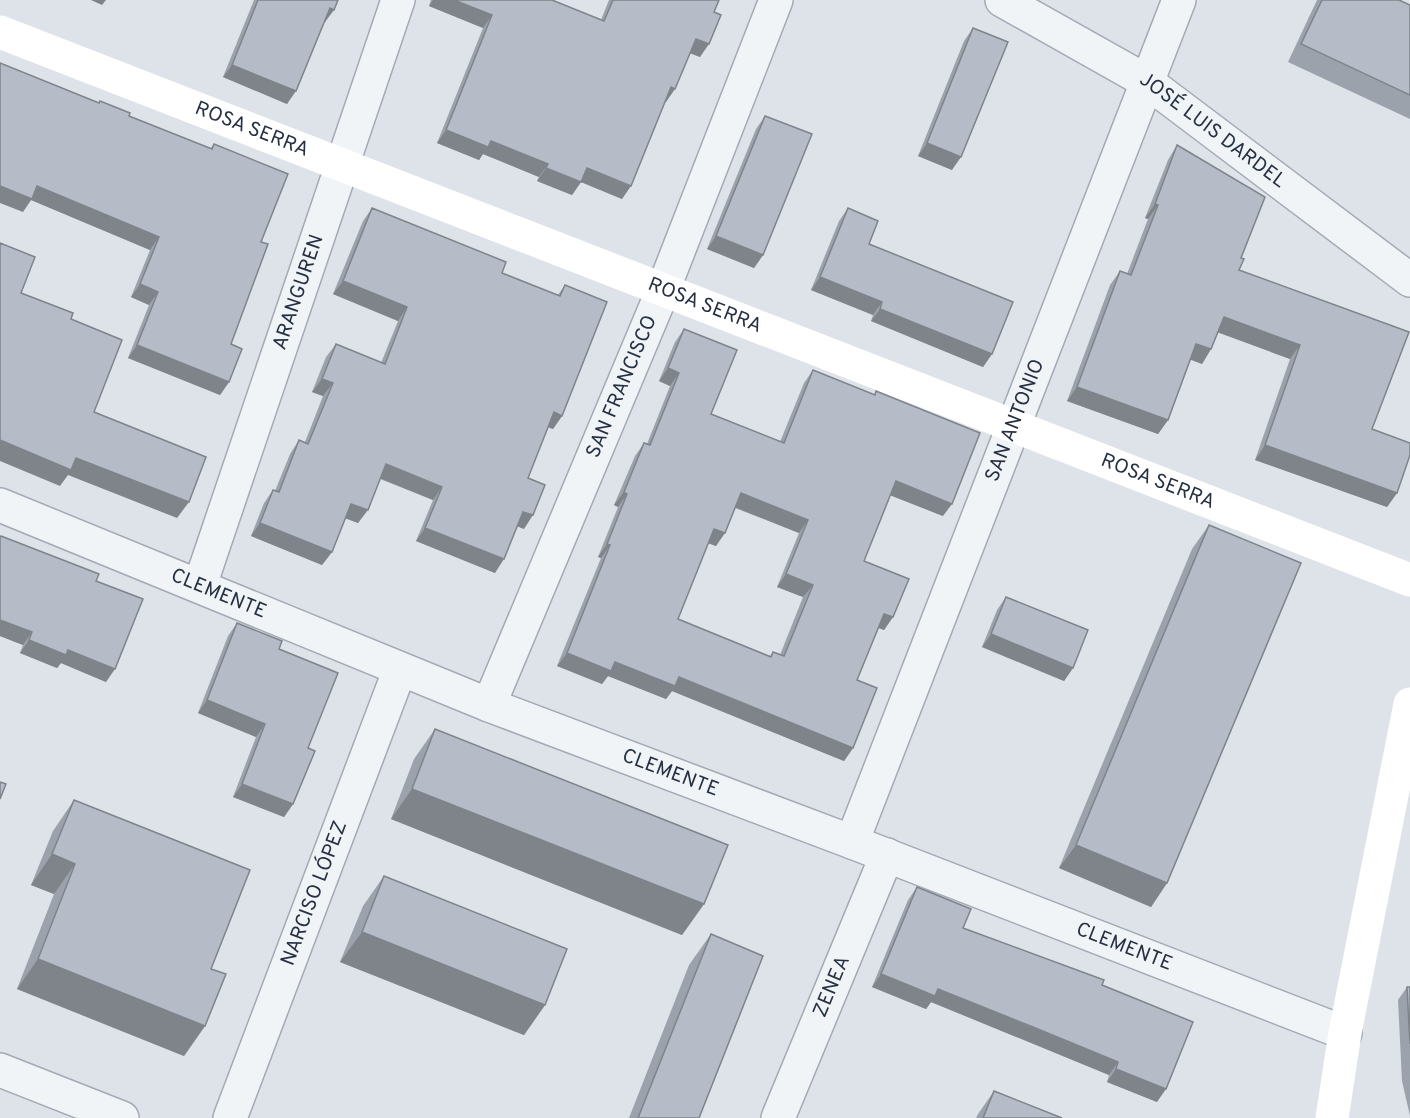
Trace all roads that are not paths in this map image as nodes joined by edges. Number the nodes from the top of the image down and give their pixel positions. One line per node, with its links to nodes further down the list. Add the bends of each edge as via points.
1 (398, 0): 7 (street, ARANGUREN)
2 (776, 0): 9 (street, SAN FRANCISCO)
3 (1002, 0): 6 (street, JOSÉ LUIS DARDEL)
4 (1179, 0): 6 (street, SAN ANTONIO)
5 (0, 32): 7 (street, ROSA SERRA)
6 (1146, 81): 8 (street, JOSÉ LUIS DARDEL); 10 (street, SAN ANTONIO)
7 (342, 165): 9 (street, ROSA SERRA); 13 (street, ARANGUREN)
8 (1410, 280)
9 (663, 290): 10 (street, ROSA SERRA); 15 (street, SAN FRANCISCO)
10 (1014, 426): 12 (street, ROSA SERRA); 17 (street, SAN ANTONIO)
11 (0, 504): 13 (street, CLEMENTE)
12 (1410, 580)
13 (200, 585): 14 (street, CLEMENTE)
14 (400, 669): 15 (street, CLEMENTE); 22 (street, NARCISO LÓPEZ)
15 (489, 705): 17 (street, CLEMENTE)
16 (1410, 705): 19 (street)
17 (852, 842): 18 (street, CLEMENTE)
18 (887, 855): 19 (street, CLEMENTE); 23 (street, ZENEA)
19 (1345, 1033): 24 (street)
20 (0, 1070): 21 (street)
21 (122, 1118)
22 (230, 1118)
23 (778, 1118)
24 (1332, 1118)

